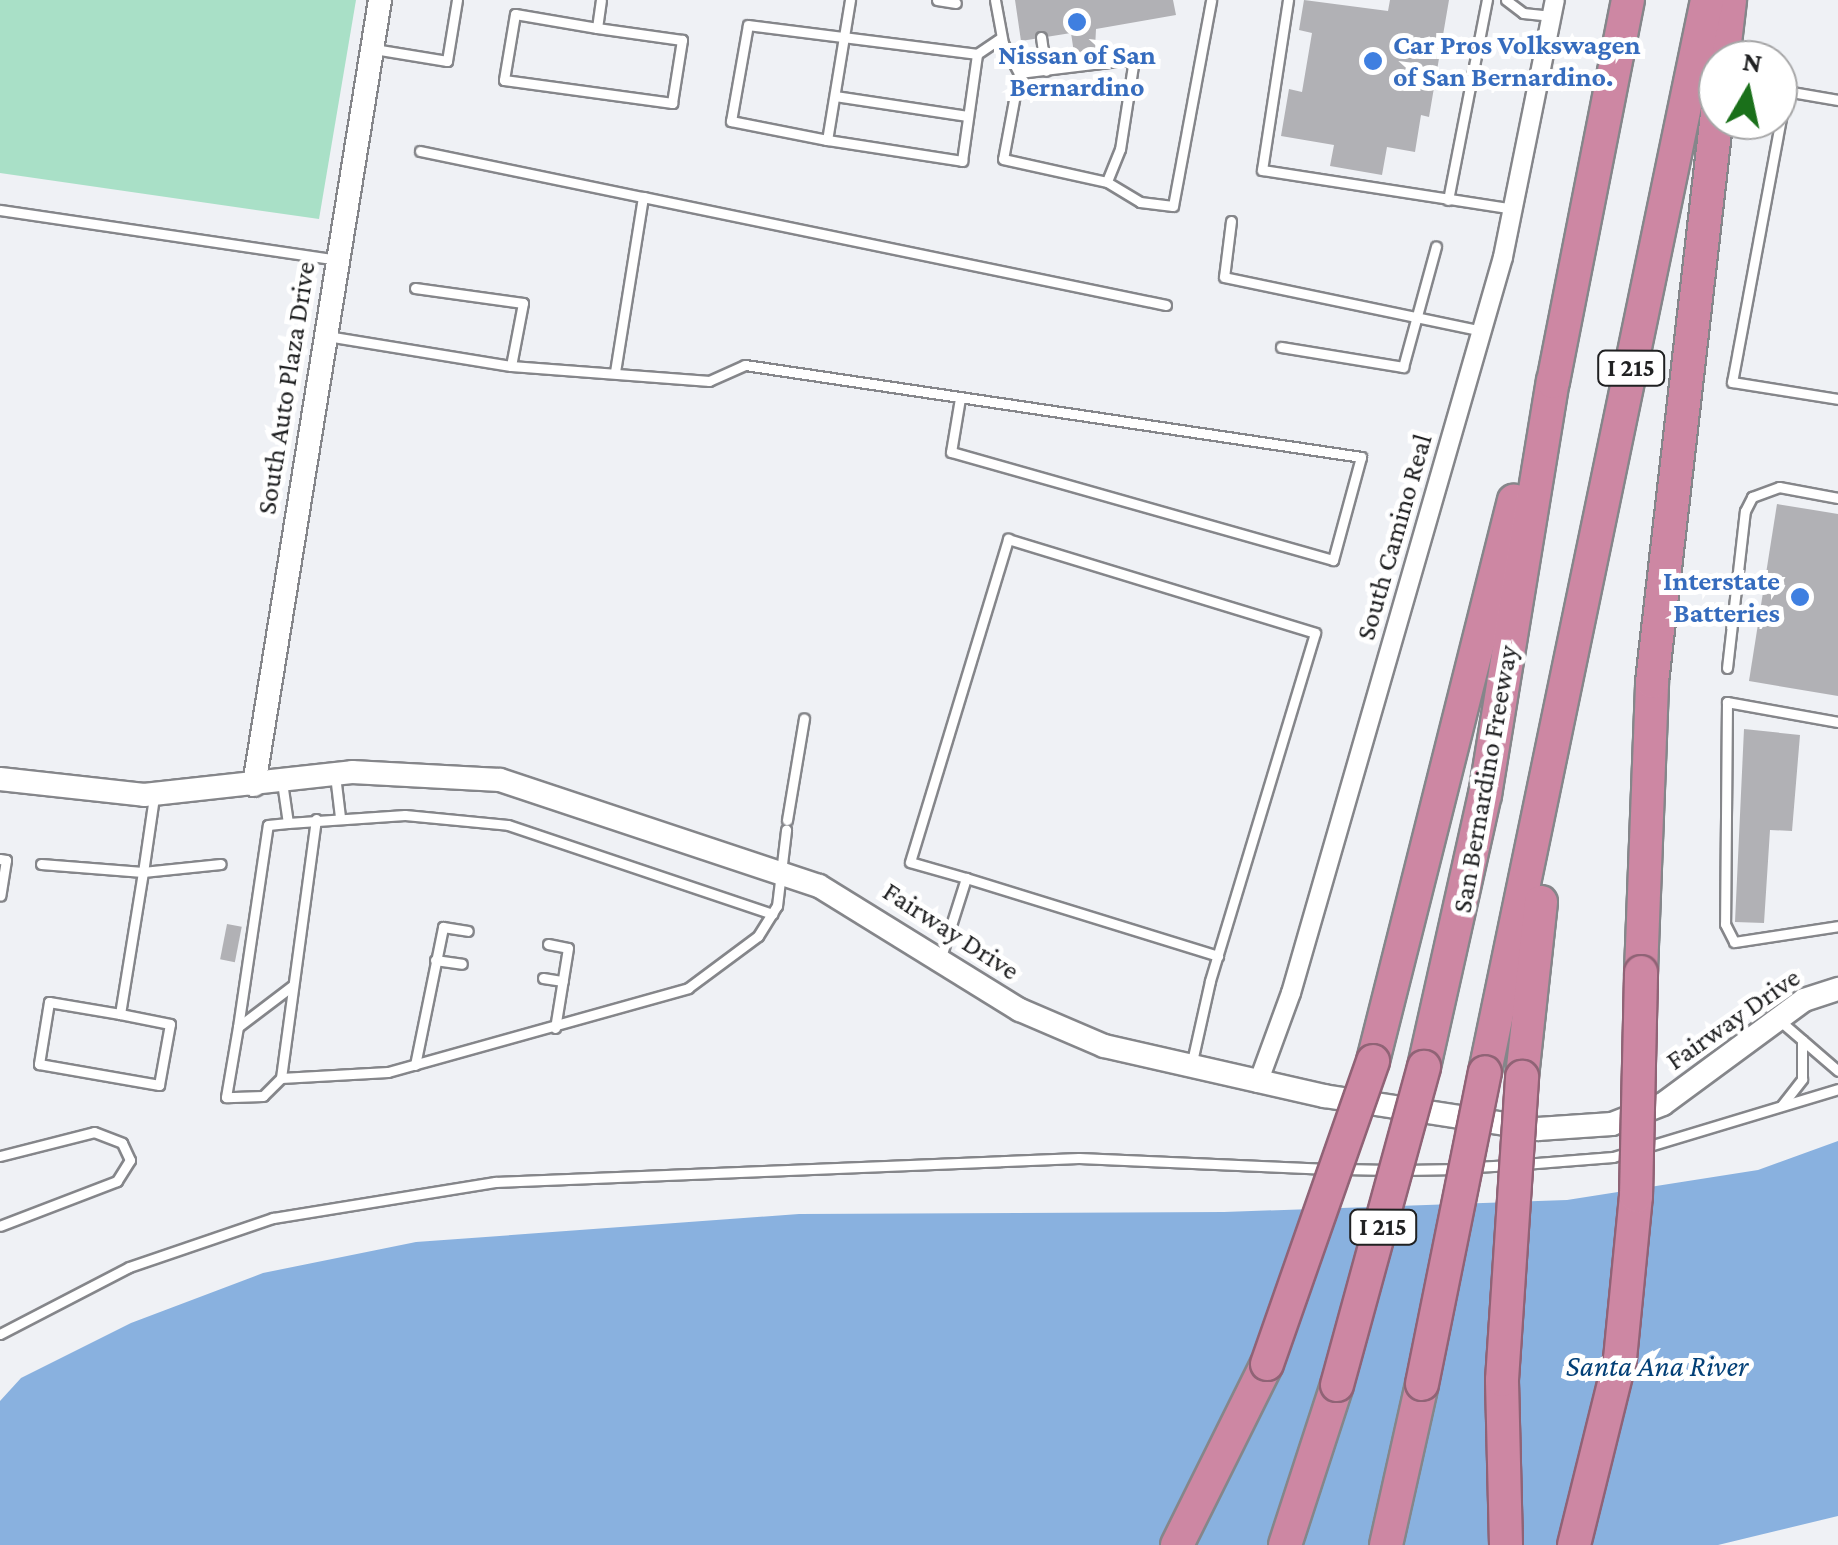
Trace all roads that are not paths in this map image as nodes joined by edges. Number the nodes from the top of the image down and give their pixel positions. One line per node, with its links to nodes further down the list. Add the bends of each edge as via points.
1 (380, 0): 21 (street, South Auto Plaza Drive)
2 (457, 0): 21 (lane, via 447,61)
3 (601, 0): 16 (lane)
4 (850, 0): 19 (lane)
5 (938, 0): 14 (lane)
6 (995, 0): 18 (lane)
7 (1210, 0): 31 (lane, via 1177,202 1140,202)
8 (1288, 0): 33 (lane, via 1262,170)
9 (1487, 0): 33 (lane)
10 (1506, 0): 15 (lane, via 1522,13)
11 (1628, 0): 47 (highway, San Bernardino Freeway / I 215)
12 (1708, 0): 54 (highway, San Bernardino Freeway / I 215)
13 (1730, 0): 20 (highway)
14 (956, 3)
15 (1554, 8): 34 (street, South Camino Real)
16 (596, 28): 16 (lane, via 516,14 504,80 672,104 682,40)
17 (1041, 37): 23 (lane)
18 (1002, 38): 22 (lane); 24 (lane)
19 (844, 40): 22 (lane); 25 (lane); 28 (lane, via 748,25 731,121)
20 (1725, 40)
21 (372, 49): 38 (street, South Auto Plaza Drive)
22 (977, 54): 27 (lane)
23 (1046, 72): 24 (lane); 31 (lane, via 1134,59 1120,149)
24 (1020, 73): 31 (lane, via 1003,160)
25 (835, 96): 27 (lane); 28 (lane)
26 (1838, 100): 49 (lane, via 1786,91 1732,382)
27 (968, 116): 28 (lane, via 962,161)
28 (828, 140)
29 (1714, 140): 103 (highway, bridge, via 1652,682 1636,1196 1622,1342 1603,1446)
30 (420, 151): 32 (lane)
31 (1107, 182)
32 (643, 197): 40 (lane); 46 (lane)
33 (1448, 200): 34 (lane)
34 (1513, 209): 42 (street, South Camino Real)
35 (0, 210): 38 (lane)
36 (1231, 221): 41 (lane, via 1224,277)
37 (1436, 246): 41 (lane)
38 (337, 260): 43 (street, South Auto Plaza Drive)
39 (415, 288): 45 (lane, via 523,303)
40 (1166, 305)
41 (1420, 316): 42 (lane); 44 (lane, via 1403,368)
42 (1482, 331): 91 (street, South Camino Real, via 1292,993)
43 (325, 336): 45 (lane); 58 (street, South Auto Plaza Drive)
44 (1280, 347)
45 (510, 366): 46 (lane)
46 (614, 372): 48 (lane, via 709,382 745,365)
47 (1553, 382): 97 (highway, bridge, via 1518,486 1373,1061); 100 (highway, San Bernardino Freeway / I 215, bridge, via 1485,795 1424,1067)
48 (960, 398): 48 (lane, via 1361,456 1333,560 951,452)
49 (1838, 399)
50 (1838, 498): 51 (lane, via 1779,487 1752,497)
51 (1727, 668)
52 (804, 718): 66 (lane)
53 (1838, 722): 71 (lane, via 1727,702 1725,924 1734,942)
54 (1559, 738): 101 (highway, San Bernardino Freeway / I 215, bridge); 102 (highway, bridge, via 1522,1077 1503,1362)
55 (335, 775): 57 (street, Fairway Drive); 60 (lane); 66 (street, Fairway Drive, via 452,773 500,780)
56 (0, 779): 59 (street, Fairway Drive)
57 (282, 782): 58 (street, Fairway Drive); 62 (lane)
58 (254, 785): 59 (street, Fairway Drive)
59 (154, 794): 67 (lane)
60 (340, 817): 61 (lane); 70 (lane, via 508,824)
61 (316, 820): 62 (lane); 80 (lane)
62 (288, 822): 84 (lane, via 268,825)
63 (0, 859): 69 (lane, via 6,860)
64 (41, 864): 67 (lane)
65 (222, 864): 67 (lane)
66 (780, 869): 70 (lane); 75 (street, Fairway Drive, via 858,906)
67 (143, 872): 82 (lane)
68 (966, 878): 74 (lane); 74 (lane, via 910,862 1008,539 1315,633); 75 (lane)
69 (0, 896)
70 (772, 914): 85 (lane, via 758,936 688,988)
71 (1838, 926)
72 (468, 931): 76 (lane, via 443,927)
73 (548, 944): 79 (lane, via 568,948)
74 (1218, 956): 88 (lane)
75 (940, 959): 88 (street, Fairway Drive, via 1020,1010 1104,1046)
76 (435, 960): 77 (lane); 87 (lane)
77 (462, 964)
78 (544, 978): 79 (lane)
79 (563, 982): 85 (lane)
80 (292, 986): 84 (lane); 90 (lane)
81 (1838, 989): 83 (street, Fairway Drive)
82 (120, 1014): 82 (lane, via 49,1002 39,1064 159,1086 170,1024)
83 (1777, 1018): 86 (lane); 91 (street, Fairway Drive, via 1663,1104 1612,1124 1538,1129)
84 (238, 1028): 90 (lane, via 226,1096 264,1096)
85 (555, 1028): 87 (lane)
86 (1802, 1040): 89 (lane); 93 (lane, via 1802,1078)
87 (415, 1065): 90 (lane, via 326,1080)
88 (1191, 1070): 91 (street, Fairway Drive)
89 (1838, 1071)
90 (282, 1078)
91 (1258, 1083)
92 (1838, 1089): 93 (lane)
93 (1781, 1106): 96 (lane, via 1612,1157 1433,1170 1078,1158 495,1182 354,1200 273,1218 128,1267)
94 (0, 1156): 95 (lane, via 94,1132 122,1143 130,1160 117,1181)
95 (0, 1226)
96 (0, 1334)
97 (1267, 1364): 98 (highway); 99 (highway)
98 (1177, 1545)
99 (1199, 1545)
100 (1285, 1545)
101 (1386, 1545)
102 (1506, 1545)
103 (1574, 1545)

